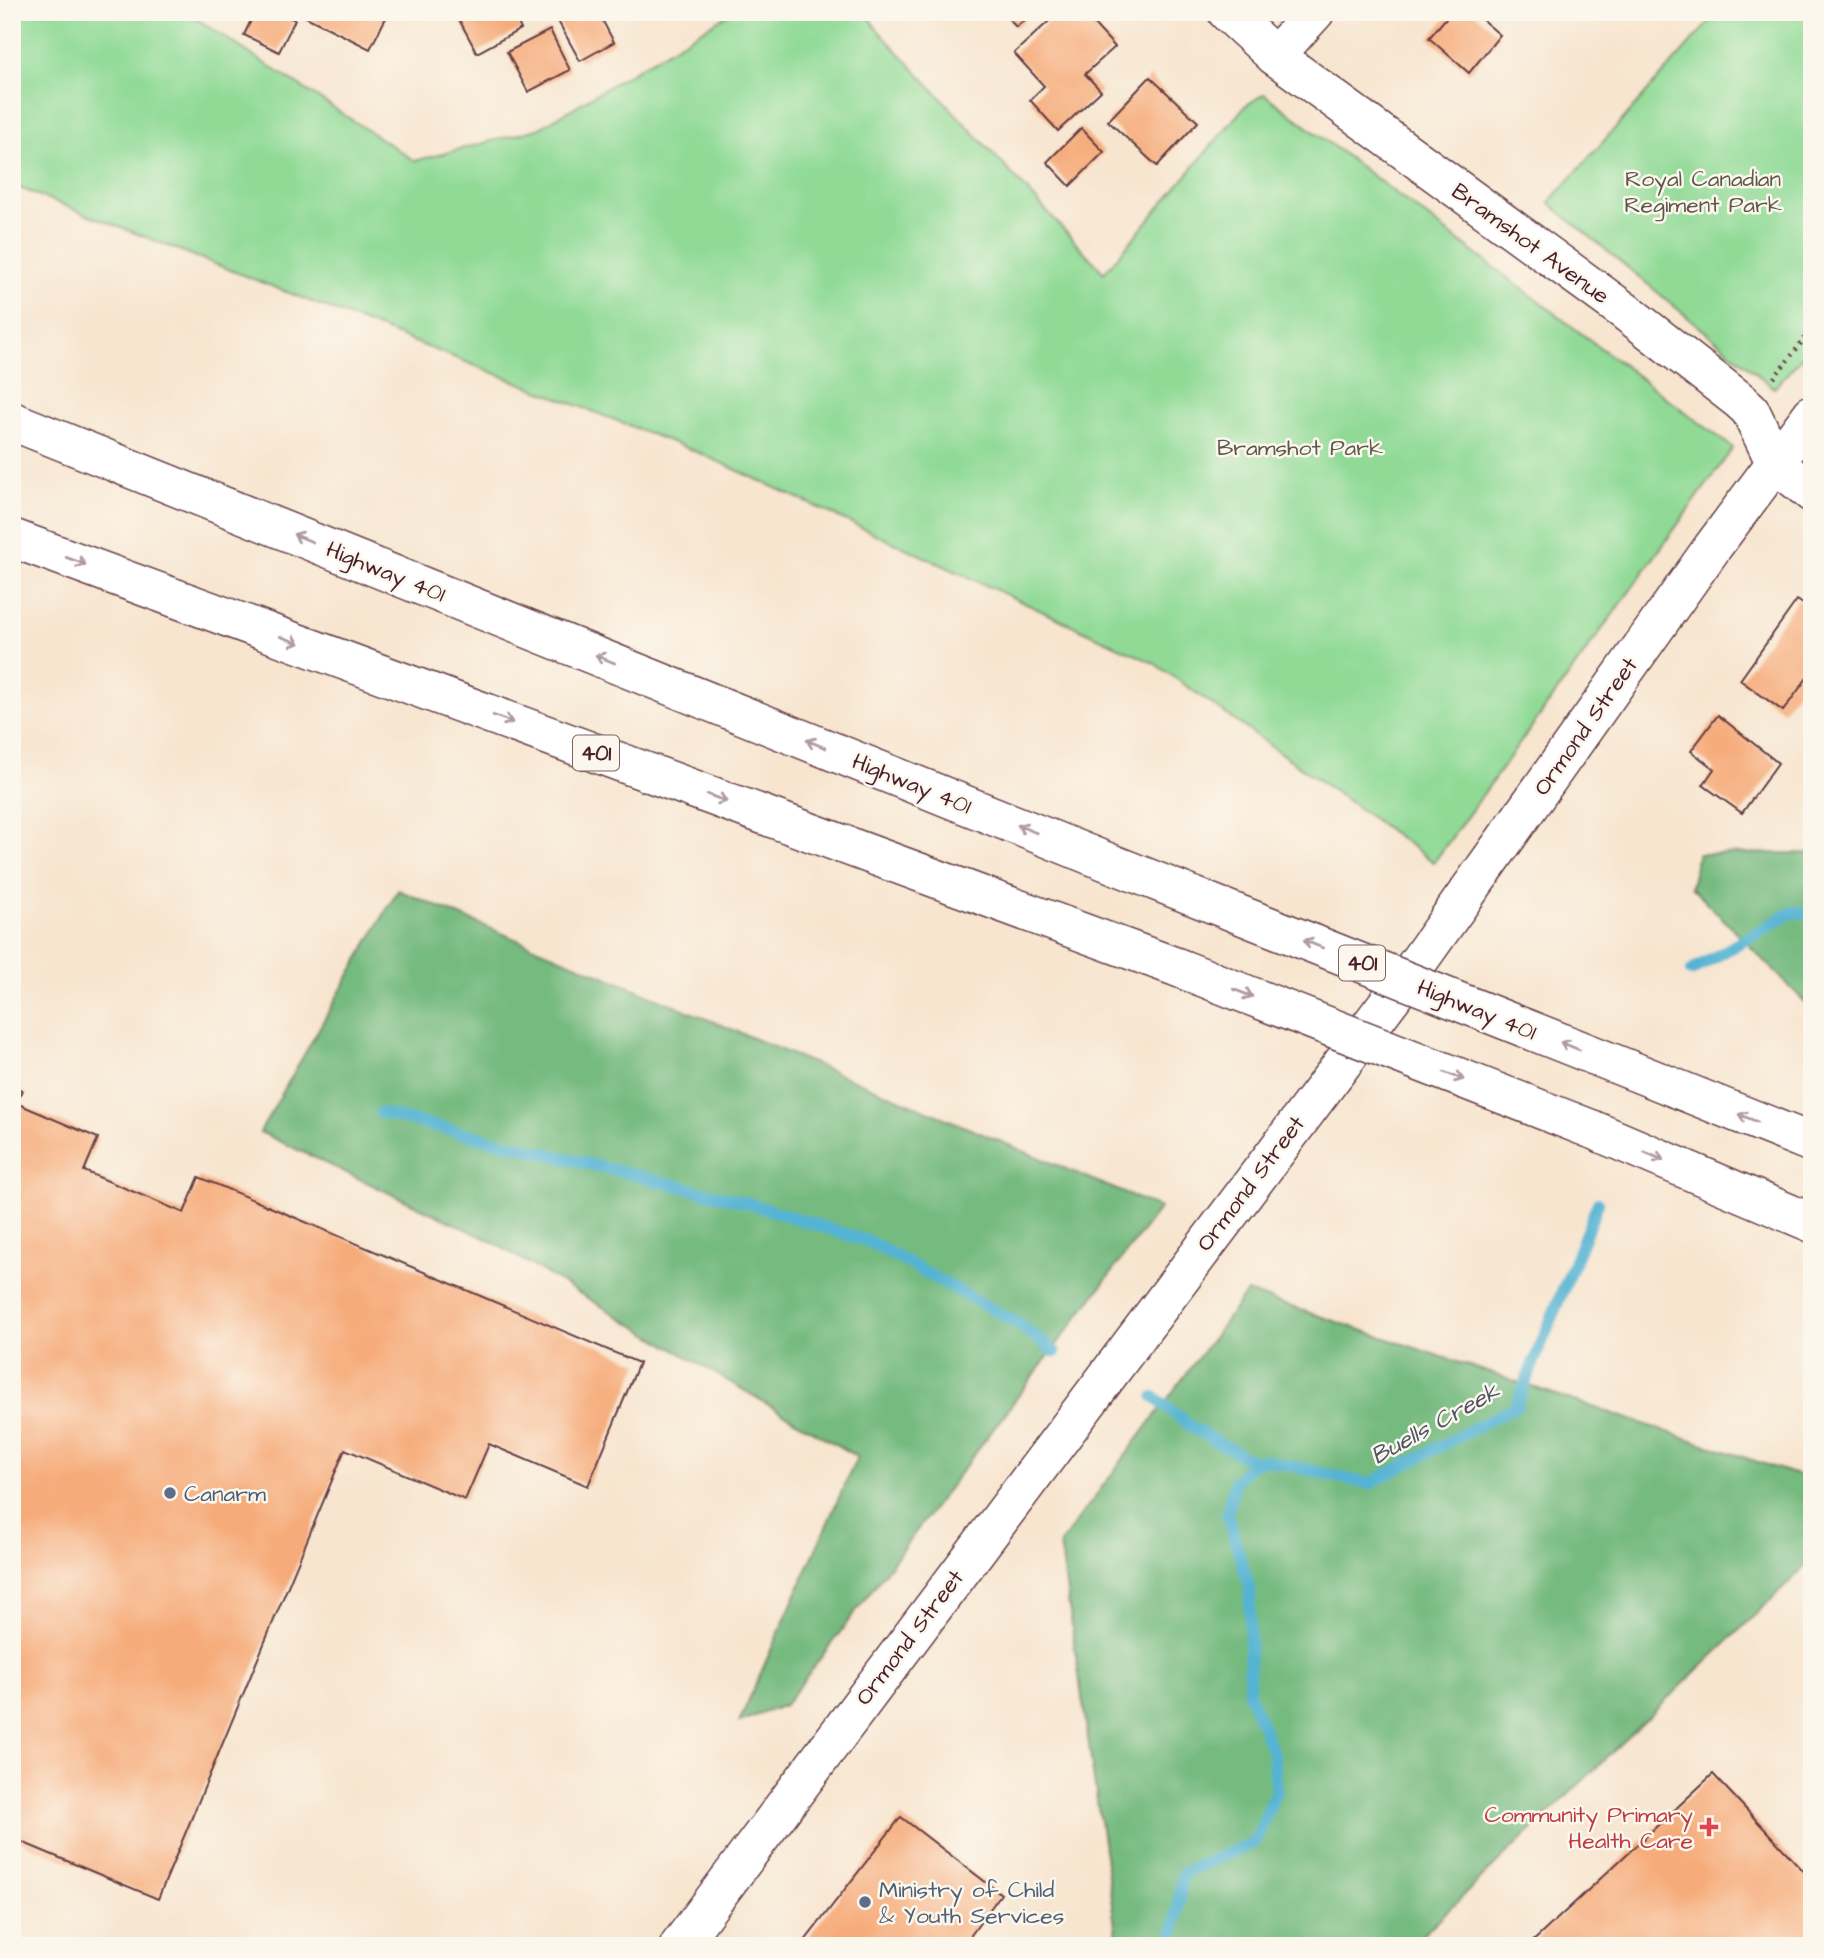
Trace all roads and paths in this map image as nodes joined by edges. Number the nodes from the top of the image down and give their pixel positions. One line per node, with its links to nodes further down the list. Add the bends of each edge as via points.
1 (1227, 12): 3 (main road, Bramshot Avenue)
2 (1315, 12): 3 (main road)
3 (1275, 56): 8 (main road, Bramshot Avenue, via 1739,400 1750,410)
4 (1812, 329): 5 (path)
5 (1768, 386)
6 (1812, 414): 8 (main road, Ormond Street)
7 (12, 421): 11 (main road, Highway 401 / 401, one-way to 7, bridge)
8 (1776, 464): 9 (main road, Bramshot Avenue); 13 (main road, Ormond Street, via 1411,972)
9 (1812, 493)
10 (12, 538): 12 (main road, 401, one-way to 12, bridge, via 1179,968 1591,1129)
11 (1812, 1143)
12 (1812, 1223)
13 (679, 1946)

